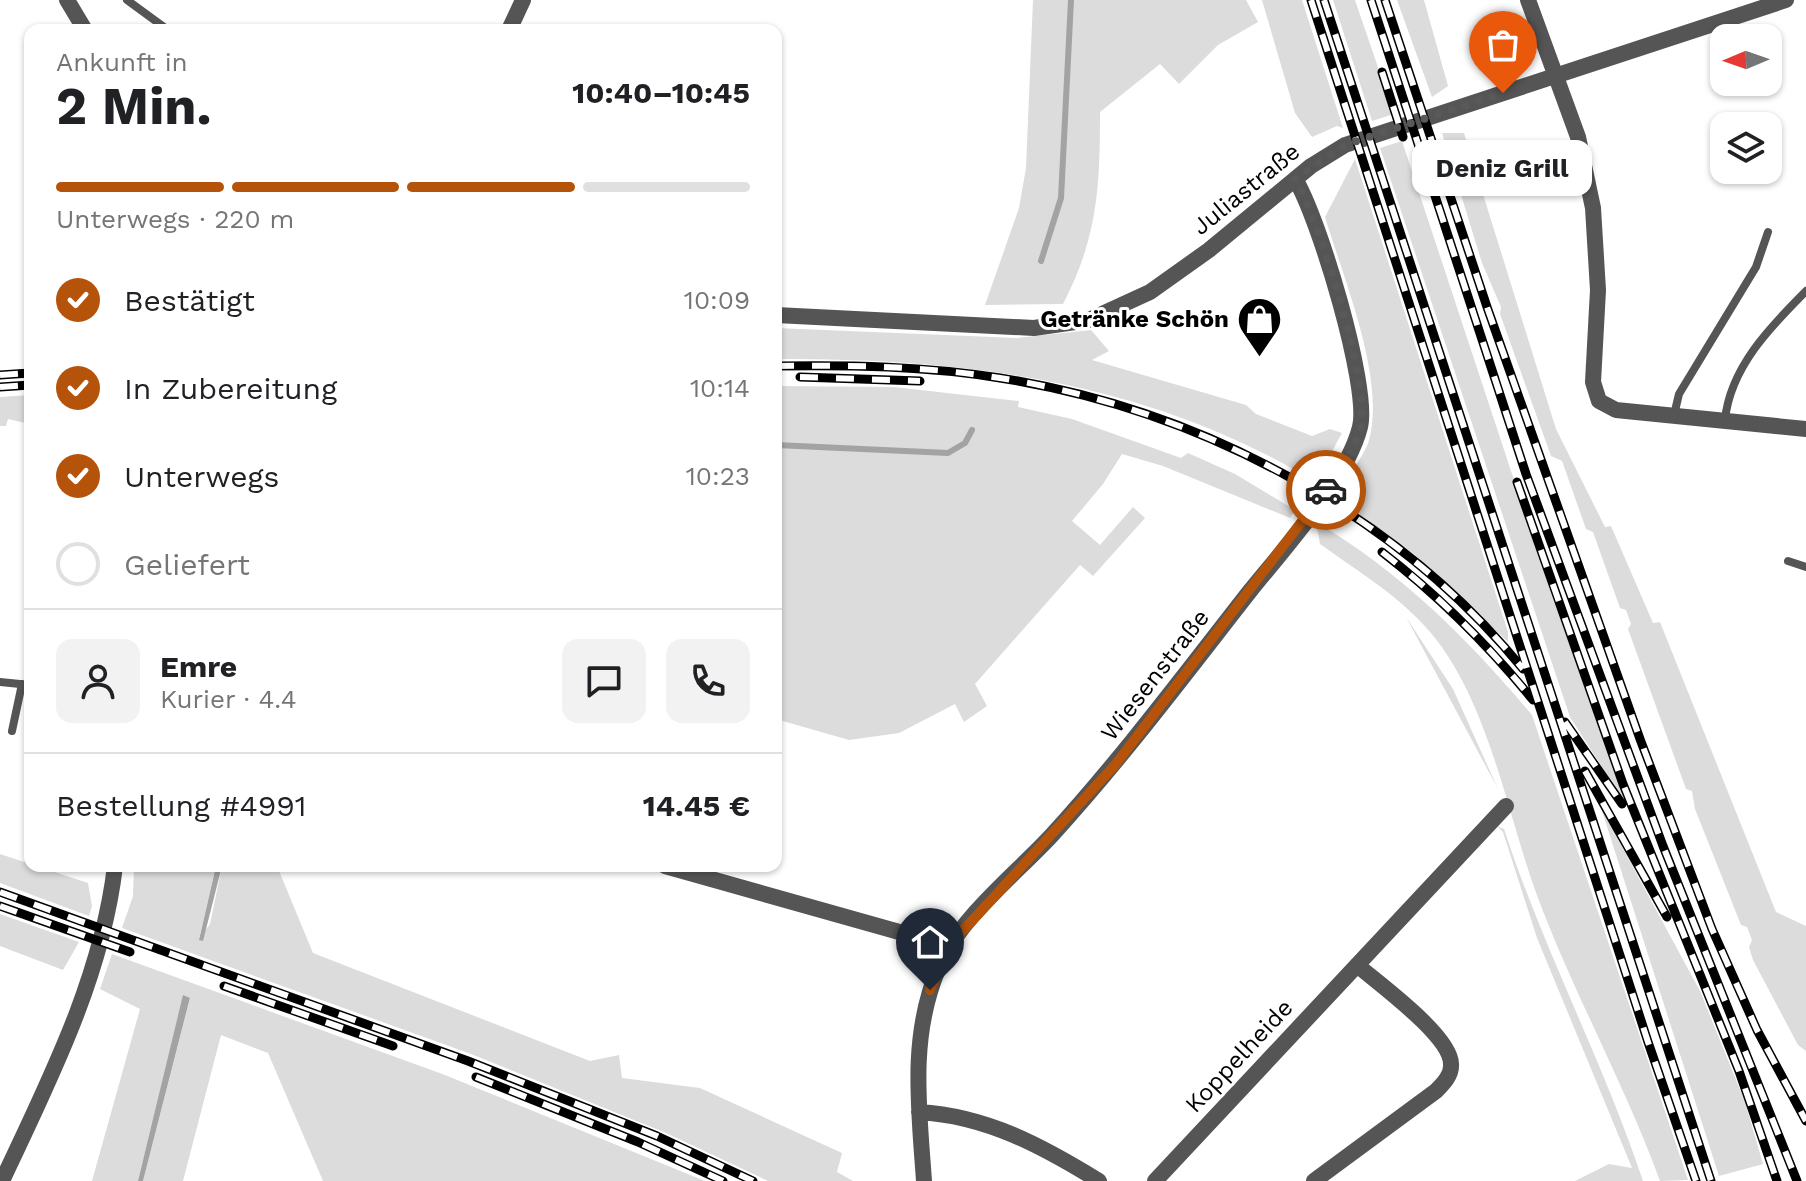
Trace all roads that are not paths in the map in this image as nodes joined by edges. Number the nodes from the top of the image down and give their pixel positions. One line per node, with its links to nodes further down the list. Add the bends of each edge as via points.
1 (67, 0): 6 (street)
2 (127, 0): 7 (lane)
3 (523, 0): 8 (street)
4 (1528, 0): 9 (street)
5 (1786, 0): 9 (street, Juliastraße)
6 (81, 24)
7 (160, 24)
8 (512, 24)
9 (1557, 76): 10 (street, Juliastraße, via 1345,145); 14 (street, via 1578,137 1593,208 1598,290 1595,392 1606,407)
10 (1295, 179): 13 (street, Juliastraße, via 1150,292 1089,320 1034,328); 26 (street, Wiesenstraße, via 1311,209 1358,370 1363,398 1354,444 1277,559 1115,765)
11 (1768, 232): 14 (lane, via 1756,267 1679,394)
12 (1806, 291): 15 (lane, via 1767,330 1732,388)
13 (782, 315)
14 (1674, 416): 15 (street)
15 (1725, 421): 16 (street)
16 (1806, 429)
17 (1788, 561): 18 (lane)
18 (1806, 567)
19 (0, 682): 20 (lane)
20 (24, 685)
21 (24, 692): 22 (lane)
22 (12, 731)
23 (1506, 806): 27 (street, Koppelheide)
24 (114, 872): 29 (street, via 77,1011)
25 (686, 872): 26 (street)
26 (949, 946): 28 (street, Wiesenstraße, via 923,1016)
27 (1357, 965): 32 (street, Koppelheide); 33 (street, via 1441,1040 1451,1072 1436,1091)
28 (919, 1112): 30 (street, Wiesenstraße); 31 (street, via 966,1117 1005,1130)
29 (2, 1181)
30 (924, 1181)
31 (1099, 1181)
32 (1155, 1181)
33 (1314, 1181)

